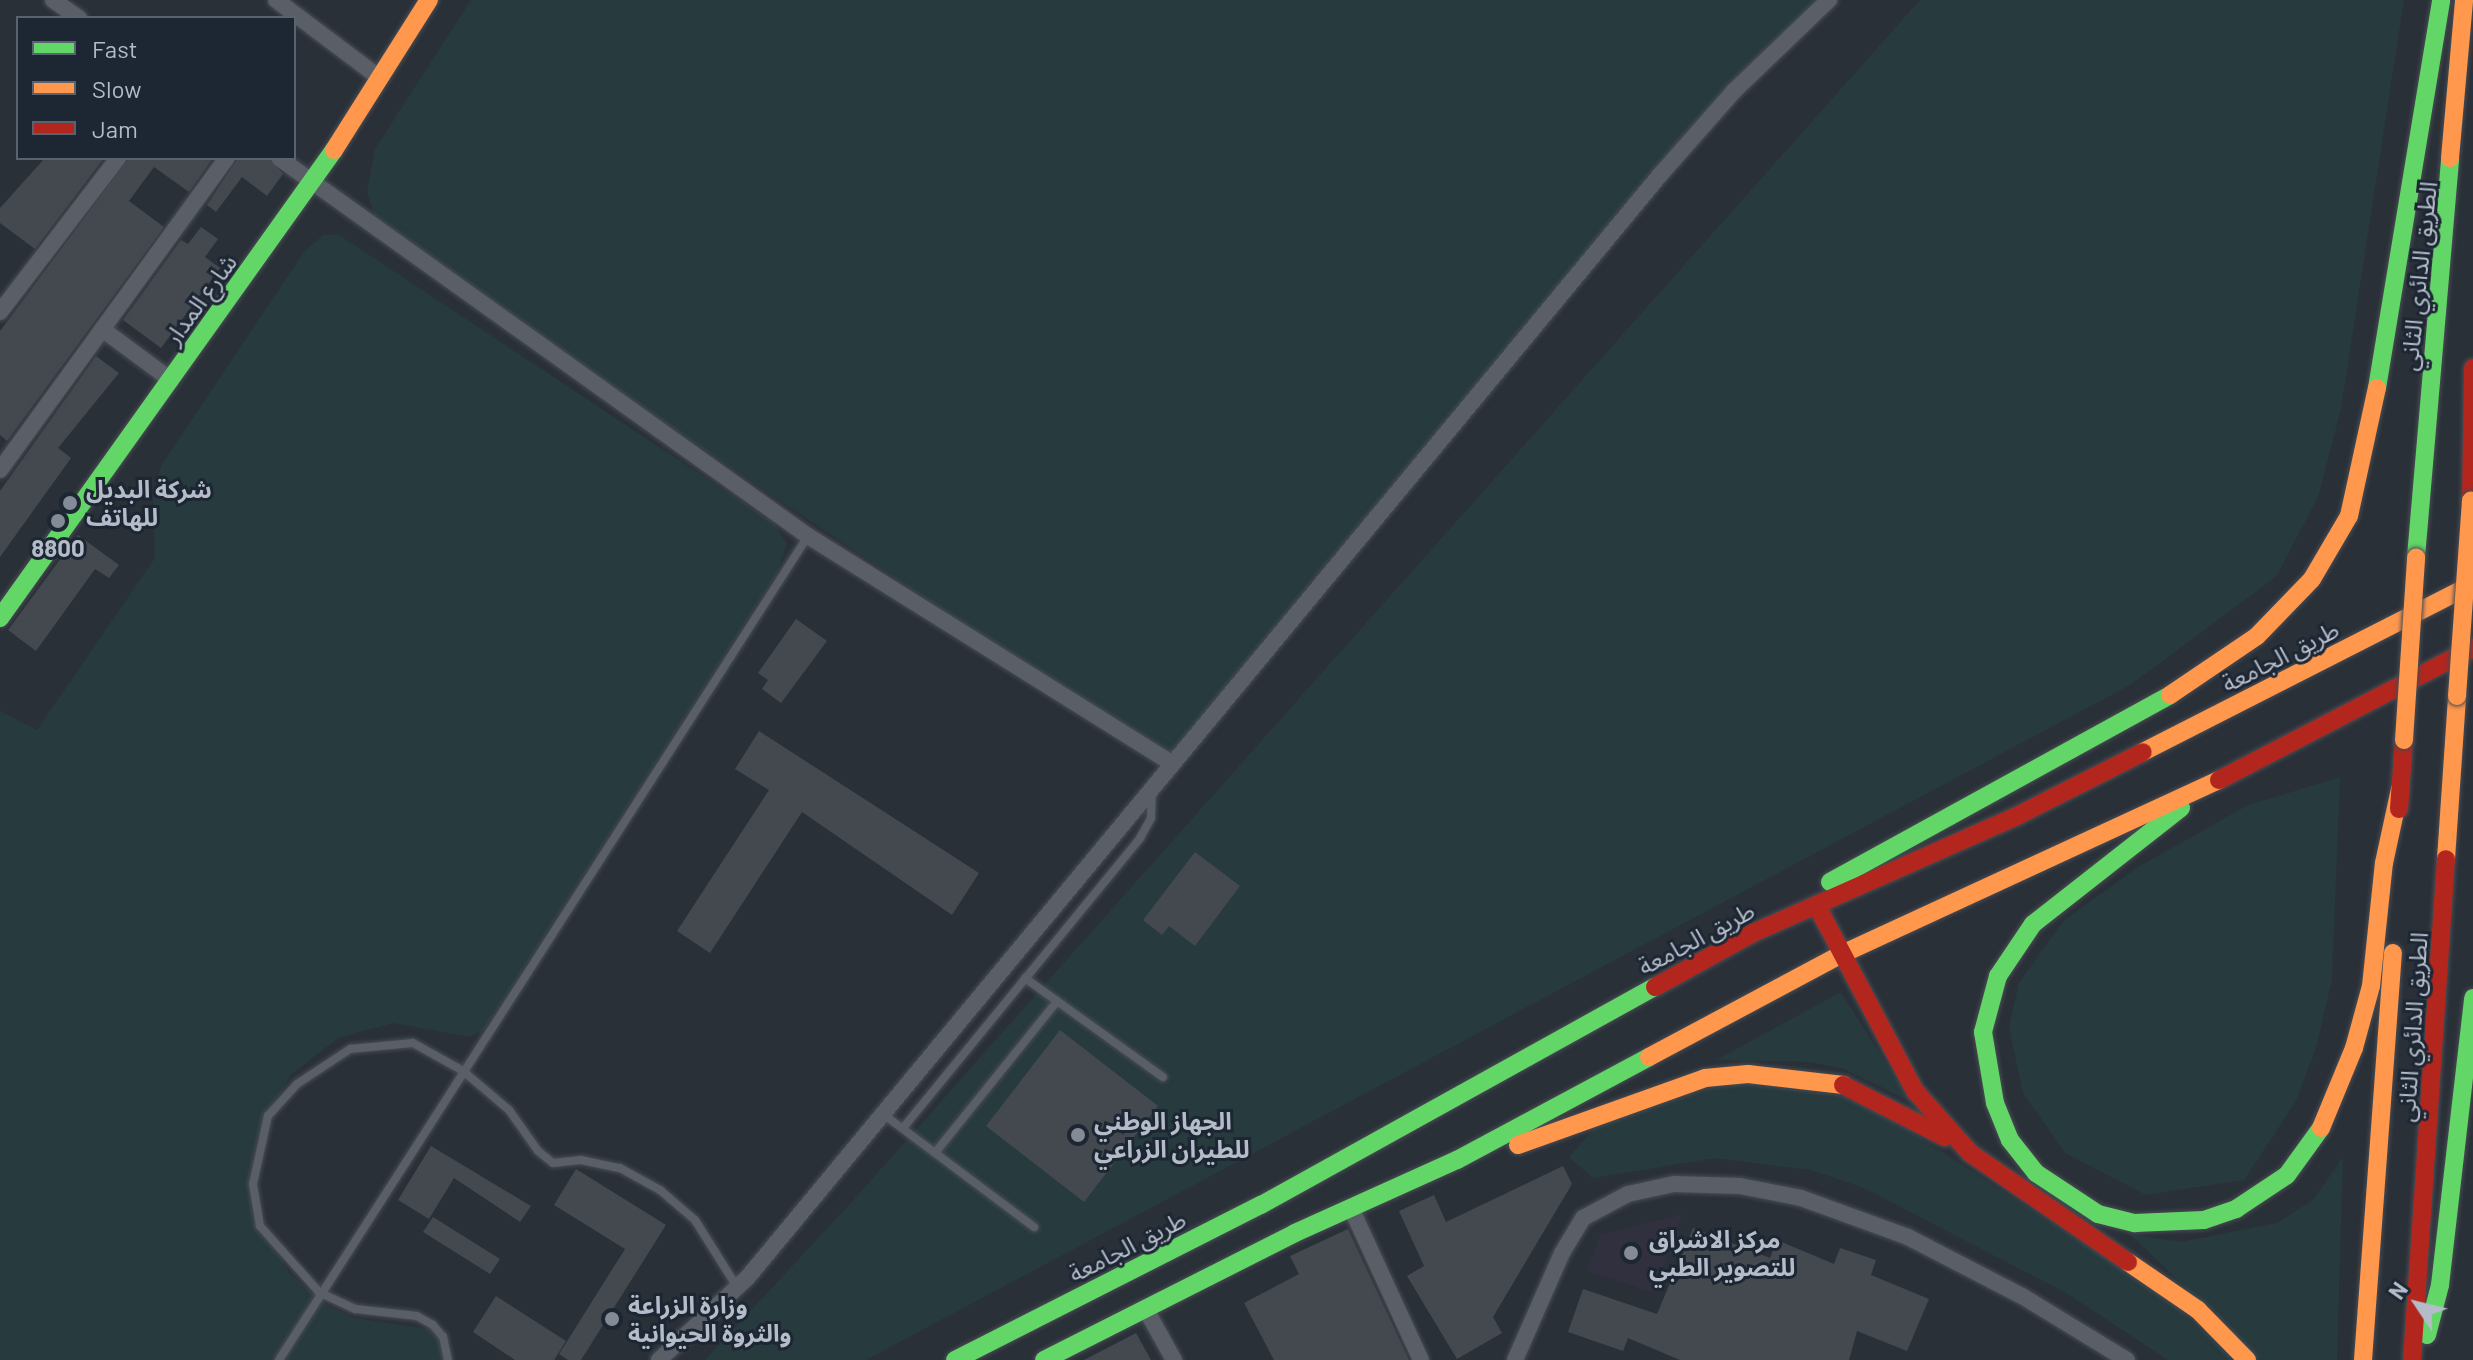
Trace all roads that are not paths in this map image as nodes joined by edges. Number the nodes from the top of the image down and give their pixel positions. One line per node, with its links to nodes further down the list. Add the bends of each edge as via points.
1 (53, 0): 7 (street)
2 (276, 0): 8 (street)
3 (429, 0): 8 (main road, شارع المدار)
4 (1829, 0): 24 (street, via 1734,91 1660,175)
5 (2441, 0): 29 (main road, via 2366,456 2349,516 2312,579 2257,636 2193,682 2095,740 1910,835)
6 (2464, 0): 26 (main road, الطريق الدائري الثاني, bridge)
7 (76, 16)
8 (380, 78): 12 (main road, شارع المدار)
9 (116, 160): 13 (street)
10 (226, 160): 14 (street)
11 (282, 160): 12 (street)
12 (313, 183): 16 (main road, شارع المدار); 20 (street)
13 (0, 312)
14 (102, 329): 16 (street); 18 (street)
15 (2473, 368): 17 (main road)
16 (171, 380): 22 (main road, شارع المدار)
17 (2472, 397): 19 (main road)
18 (0, 470)
19 (2471, 501): 57 (main road, الطريق الدائري الثاني, bridge)
20 (808, 536): 24 (street); 34 (lane)
21 (2473, 584): 28 (main road, طريق الجامعة, via 2017,816)
22 (1, 615)
23 (2473, 648): 27 (main road)
24 (1171, 763): 25 (street)
25 (1153, 785): 31 (lane, via 1151,818 1140,838); 36 (street)
26 (2400, 789): 27 (main road, via 2384,863 2371,986 2354,1048 2318,1135 2287,1175 2236,1209 2204,1220 2135,1223 2098,1214 2066,1197 2036,1173 2010,1140 1986,1068 1988,1000 2033,924 2148,838); 56 (main road, الطريق الدائري الثاني, via 2390,1025)
27 (2200, 790): 30 (main road)
28 (1817, 906): 29 (main road, طريق الجامعة); 30 (main road)
29 (1753, 933): 49 (main road, طريق الجامعة, via 1261,1205)
30 (1840, 955): 39 (main road, via 1915,1091); 40 (main road)
31 (1025, 978): 33 (lane); 37 (lane)
32 (2473, 998): 58 (main road, via 2440,1285)
33 (1057, 1001): 35 (lane); 38 (lane)
34 (463, 1071): 43 (lane, via 509,1110 553,1163 581,1160 620,1168 660,1190 695,1220); 44 (lane); 44 (lane, via 413,1043 350,1049 297,1084 268,1116 253,1184 260,1226)
35 (1163, 1077)
36 (883, 1114): 37 (lane); 43 (street)
37 (903, 1128): 38 (lane)
38 (935, 1153): 42 (lane)
39 (1970, 1153): 40 (main road, via 1847,1085 1748,1074 1705,1078 1525,1143); 55 (main road, via 2198,1310)
40 (1457, 1160): 41 (main road)
41 (1351, 1208): 45 (main road); 52 (street)
42 (1034, 1227)
43 (737, 1287): 48 (street)
44 (319, 1292): 46 (lane); 47 (lane, via 355,1309 417,1316 443,1337)
45 (1145, 1308): 50 (main road); 51 (street)
46 (279, 1360)
47 (448, 1360)
48 (659, 1360)
49 (955, 1360)
50 (1044, 1360)
51 (1174, 1360)
52 (1421, 1360)
53 (1515, 1360): 54 (street, via 1583,1218 1628,1194 1674,1184 1740,1186 1801,1198 1908,1237 2022,1296)
54 (2127, 1360)
55 (2247, 1360)
56 (2363, 1360)
57 (2412, 1360)
58 (2420, 1360)

